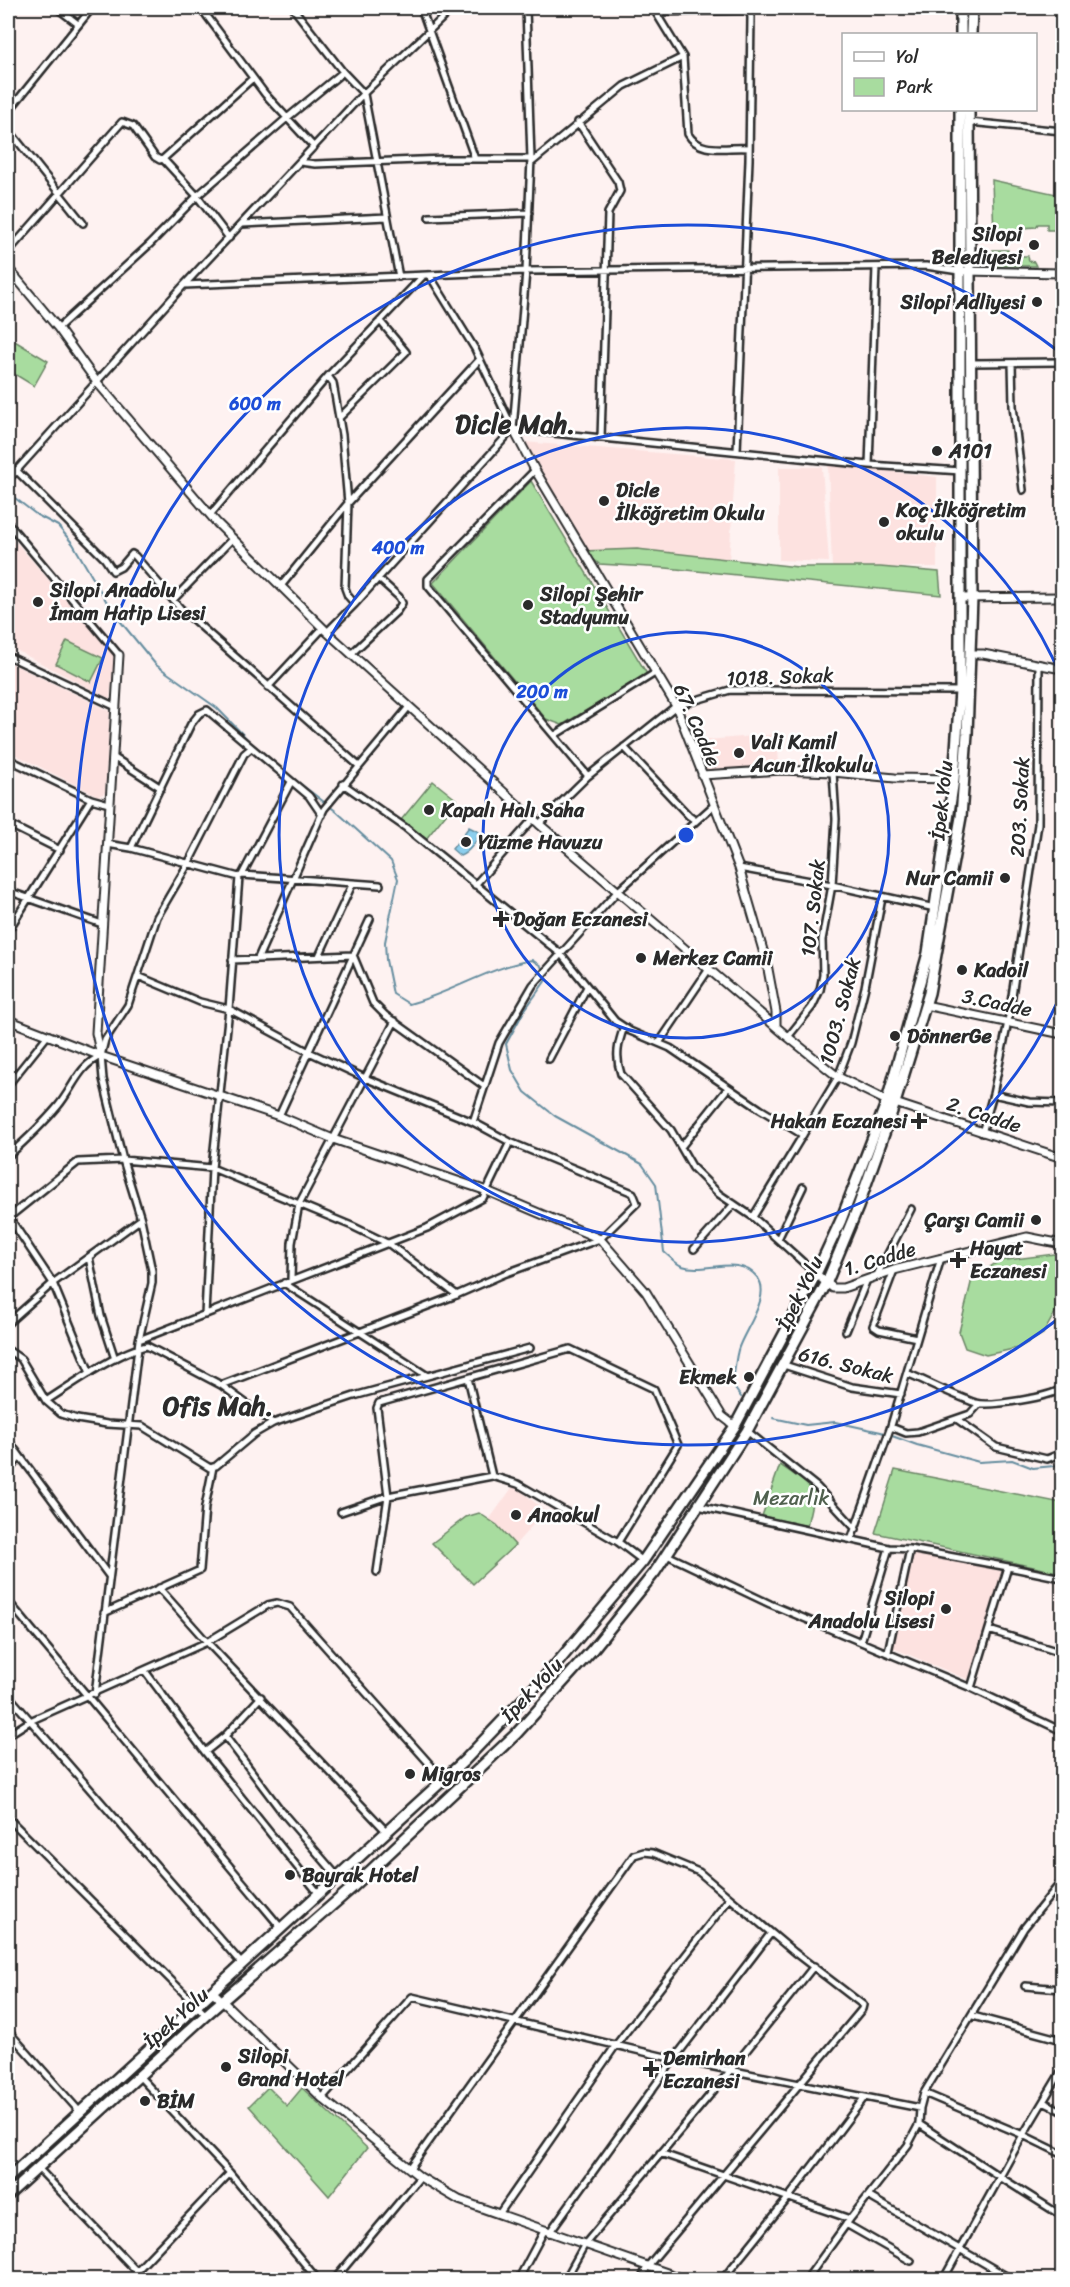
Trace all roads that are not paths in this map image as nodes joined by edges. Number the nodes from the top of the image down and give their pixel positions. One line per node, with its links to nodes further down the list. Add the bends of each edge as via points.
1 (13, 8): 13 (street)
2 (57, 8): 14 (street)
3 (92, 8): 14 (street)
4 (201, 8): 20 (street)
5 (293, 8): 19 (street)
6 (421, 8): 15 (street)
7 (453, 8): 15 (street)
8 (526, 8): 34 (street)
9 (749, 8): 12 (street); 31 (street)
10 (961, 8): 16 (highway)
11 (972, 8): 17 (highway)
12 (654, 10): 18 (street)
13 (8, 14)
14 (78, 24): 24 (street)
15 (428, 31): 21 (street); 33 (street)
16 (961, 33)
17 (971, 33)
18 (683, 57): 26 (street, via 624,86); 31 (street, via 688,134 693,142 700,147)
19 (343, 72): 21 (street); 25 (street)
20 (253, 78): 25 (street); 32 (street)
21 (364, 94): 30 (street); 36 (street)
22 (960, 111): 51 (highway)
23 (969, 111): 27 (highway, İpek Yolu)
24 (8, 112)
25 (287, 118): 30 (street); 38 (street)
26 (578, 122): 34 (street); 50 (street, via 620,191 608,213)
27 (969, 122): 29 (street); 52 (highway, İpek Yolu)
28 (8, 129): 37 (street)
29 (1062, 131)
30 (314, 147): 35 (street)
31 (749, 148): 48 (street)
32 (163, 159): 37 (street, via 155,157 133,126 122,122); 38 (street)
33 (475, 159): 34 (street); 36 (street)
34 (531, 161): 39 (street)
35 (300, 162): 36 (street); 43 (street)
36 (377, 162): 40 (street)
37 (59, 191): 42 (street); 45 (street)
38 (197, 196): 44 (street); 58 (street)
39 (529, 213): 41 (street); 49 (street)
40 (387, 217): 43 (street); 55 (street)
41 (429, 217)
42 (83, 222)
43 (242, 224): 44 (street)
44 (229, 238): 56 (street)
45 (8, 252)
46 (876, 267): 48 (street); 51 (street, via 926,266); 69 (street)
47 (8, 268): 58 (street, 2. Cadde)
48 (743, 270): 50 (street); 68 (street)
49 (526, 271): 50 (street); 54 (street); 66 (street)
50 (606, 271): 67 (street)
51 (959, 271): 52 (street); 72 (highway)
52 (970, 271): 53 (street); 61 (highway, İpek Yolu)
53 (1062, 273)
54 (426, 276): 55 (street); 57 (street); 59 (street)
55 (399, 277): 56 (street)
56 (184, 285): 64 (street)
57 (380, 321): 63 (street); 65 (street, via 406,352)
58 (58, 328): 64 (street, 2. Cadde)
59 (480, 359): 66 (street); 75 (street)
60 (1062, 362): 62 (street)
61 (971, 363): 62 (street); 84 (highway, İpek Yolu)
62 (1012, 363): 74 (street)
63 (328, 376): 65 (street, via 333,383); 76 (street)
64 (96, 381): 70 (street); 76 (street, 2. Cadde)
65 (339, 417): 75 (street)
66 (513, 429): 67 (street); 71 (street, 67. Cadde); 80 (street)
67 (601, 438): 68 (street)
68 (737, 451): 69 (street)
69 (869, 465): 72 (street)
70 (16, 470): 73 (street); 85 (street, via 113,571 132,554)
71 (535, 470): 94 (street, 67. Cadde); 100 (street, via 428,579 428,586)
72 (961, 471): 83 (highway)
73 (8, 480)
74 (1023, 490)
75 (348, 503): 81 (street); 86 (street, via 345,588)
76 (210, 515): 79 (street, 2. Cadde)
77 (10, 525): 78 (street); 90 (street)
78 (8, 537)
79 (233, 538): 81 (street, 2. Cadde); 85 (street)
80 (378, 578): 86 (street); 88 (street, via 402,603)
81 (281, 586): 87 (street, 2. Cadde)
82 (1062, 597): 84 (street)
83 (960, 598): 84 (street); 96 (highway)
84 (972, 598): 89 (highway, İpek Yolu)
85 (173, 600): 95 (street)
86 (355, 604): 87 (street)
87 (325, 630): 88 (street, 2. Cadde); 95 (street)
88 (351, 654): 99 (street, 2. Cadde)
89 (970, 654): 92 (street); 147 (highway, İpek Yolu, via 961,817)
90 (119, 655): 98 (street)
91 (8, 656): 98 (street)
92 (1039, 664): 93 (street); 151 (street, 203. Sokak, via 1038,824)
93 (1062, 669)
94 (655, 673): 97 (street, 67. Cadde); 100 (street)
95 (268, 687): 105 (street)
96 (960, 691): 97 (street, 1018. Sokak, via 730,690); 109 (highway)
97 (675, 706): 101 (street, 1018. Sokak); 107 (street, 67. Cadde)
98 (116, 707): 103 (street)
99 (408, 708): 105 (street); 118 (street, 2. Cadde)
100 (555, 735): 108 (street)
101 (624, 747): 108 (street, 1018. Sokak); 117 (street)
102 (251, 748): 110 (street); 112 (street, via 207,710 191,724); 123 (street, via 244,754)
103 (113, 757): 112 (street); 114 (street)
104 (8, 759): 113 (street)
105 (359, 766): 111 (street)
106 (833, 772): 107 (street, via 781,770); 109 (street); 130 (street, 107. Sokak, via 836,819)
107 (702, 775): 115 (street, 67. Cadde)
108 (588, 776): 118 (street, 1018. Sokak)
109 (954, 779): 135 (highway)
110 (291, 782): 116 (street); 125 (street)
111 (343, 784): 116 (street); 129 (street, via 406,828)
112 (160, 788): 121 (street)
113 (91, 799): 114 (street); 122 (street)
114 (109, 804): 120 (street)
115 (714, 805): 117 (street); 124 (street, 67. Cadde)
116 (323, 812): 126 (street)
117 (696, 821): 132 (street)
118 (536, 822): 129 (street, 1018. Sokak); 132 (street, 2. Cadde)
119 (8, 824): 122 (street)
120 (107, 844): 121 (street); 137 (street)
121 (131, 848): 123 (street)
122 (60, 850): 134 (street)
123 (188, 864): 125 (street); 145 (street, via 157,917)
124 (740, 868): 130 (street); 152 (street, 67. Cadde, via 766,964)
125 (240, 876): 126 (street); 143 (street)
126 (293, 880): 127 (street); 142 (street)
127 (352, 885): 128 (street); 141 (street)
128 (381, 885)
129 (475, 885): 139 (street)
130 (832, 885): 133 (street); 156 (street, 107. Sokak, via 822,940 820,990)
131 (8, 891): 134 (street)
132 (617, 892): 139 (street); 144 (street, 2. Cadde)
133 (882, 898): 135 (street); 161 (street, 1003. Sokak, via 851,1043)
134 (30, 899): 137 (street); 138 (street)
135 (936, 908): 168 (highway)
136 (370, 919): 140 (street)
137 (102, 924): 159 (street, via 96,1033)
138 (8, 931)
139 (561, 954): 146 (street); 164 (street, via 533,985 499,1043)
140 (354, 955): 141 (street); 150 (street, via 373,1003); 158 (street)
141 (318, 956): 142 (street)
142 (258, 958): 143 (street)
143 (232, 960): 148 (street)
144 (709, 969): 152 (street, 2. Cadde); 157 (street)
145 (138, 976): 148 (street, via 200,1002); 159 (street, via 128,1005 105,1040)
146 (587, 987): 153 (street); 160 (street)
147 (926, 1005): 151 (street, 3.Cadde); 168 (highway, İpek Yolu)
148 (229, 1009): 158 (street); 167 (street)
149 (8, 1020): 155 (street)
150 (395, 1021): 162 (street); 164 (street)
151 (1008, 1022): 154 (street, 3.Cadde); 166 (street, 203. Sokak)
152 (776, 1026): 156 (street, 2. Cadde)
153 (624, 1027): 157 (street); 176 (street, via 618,1042 621,1074)
154 (1062, 1034)
155 (48, 1035): 159 (street); 163 (street)
156 (789, 1037): 161 (street, 2. Cadde)
157 (659, 1043): 165 (street)
158 (309, 1052): 162 (street); 170 (street)
159 (101, 1056): 167 (street); 177 (street, via 90,1060 47,1119); 179 (street)
160 (549, 1059)
161 (838, 1077): 168 (street, 2. Cadde); 173 (street, 1003. Sokak)
162 (365, 1078): 171 (street); 174 (street)
163 (8, 1085)
164 (483, 1086): 171 (street)
165 (728, 1088): 173 (street); 176 (street)
166 (993, 1094): 169 (street, via 1029,1102); 172 (street, 203. Sokak)
167 (219, 1095): 170 (street); 180 (street)
168 (891, 1102): 172 (street, 2. Cadde); 197 (highway); 203 (highway, İpek Yolu, via 858,1207)
169 (1062, 1103)
170 (279, 1116): 174 (street)
171 (472, 1122): 175 (street)
172 (982, 1133): 178 (street, 2. Cadde)
173 (803, 1135): 186 (street, 1003. Sokak)
174 (333, 1139): 182 (street); 183 (street)
175 (510, 1142): 182 (street); 189 (street, via 633,1193 637,1203)
176 (681, 1147): 184 (street, via 693,1168)
177 (8, 1156)
178 (1062, 1158)
179 (123, 1160): 180 (street); 187 (street, via 78,1162); 188 (street)
180 (212, 1168): 183 (street); 205 (street)
181 (803, 1187): 190 (street)
182 (487, 1191): 189 (street); 191 (street, via 483,1198 428,1228)
183 (299, 1204): 191 (street); 199 (street)
184 (734, 1204): 186 (street); 193 (street)
185 (911, 1209): 198 (street)
186 (753, 1217): 190 (street)
187 (8, 1218): 201 (street)
188 (141, 1219): 194 (street); 210 (street, via 152,1283)
189 (600, 1239): 204 (street); 228 (street, via 646,1292 722,1416)
190 (778, 1239): 197 (street)
191 (389, 1244): 199 (street); 204 (street)
192 (1062, 1244): 195 (street, 1. Cadde, via 1028,1237)
193 (694, 1249)
194 (89, 1257): 201 (street); 214 (street, via 101,1316)
195 (941, 1258): 196 (street, 1. Cadde); 209 (street)
196 (894, 1270): 198 (street, 1. Cadde); 209 (street, via 873,1326)
197 (816, 1274): 203 (street, 1. Cadde); 228 (highway)
198 (876, 1277): 200 (street, 1. Cadde)
199 (291, 1281): 202 (street)
200 (866, 1282): 203 (street, 1. Cadde, via 843,1288); 207 (street)
201 (53, 1283): 206 (street); 216 (street)
202 (284, 1283): 205 (street); 208 (street)
203 (826, 1284): 215 (highway, İpek Yolu)
204 (457, 1295): 208 (street)
205 (205, 1315): 210 (street)
206 (8, 1323)
207 (846, 1331)
208 (360, 1332): 218 (street); 220 (street)
209 (916, 1338): 217 (street)
210 (139, 1340): 211 (street)
211 (138, 1348): 214 (street); 220 (street, via 147,1346); 227 (street)
212 (530, 1348): 218 (street)
213 (8, 1350): 223 (street, via 21,1359)
214 (116, 1359): 216 (street)
215 (784, 1365): 222 (street, 616. Sokak, via 852,1387); 230 (highway, İpek Yolu)
216 (90, 1373): 223 (street)
217 (907, 1373): 222 (street); 224 (street)
218 (426, 1375): 226 (street)
219 (468, 1378): 236 (street); 237 (street, via 379,1403 376,1408); 242 (street, via 570,1349 654,1389 678,1445)
220 (221, 1385): 226 (street)
221 (1061, 1392): 224 (street)
222 (901, 1394): 229 (street)
223 (46, 1401): 227 (street, via 62,1414 77,1419)
224 (979, 1404): 225 (street)
225 (958, 1420): 229 (street, via 918,1432); 232 (street, via 996,1447 1047,1459)
226 (273, 1423): 234 (street)
227 (128, 1426): 234 (street, via 142,1426); 249 (street)
228 (735, 1426): 246 (highway)
229 (891, 1428): 240 (street)
230 (747, 1431): 238 (highway, İpek Yolu); 240 (street, via 817,1487)
231 (8, 1440): 233 (street)
232 (1062, 1453)
233 (20, 1457): 235 (street); 249 (street)
234 (213, 1467): 251 (street, via 205,1507 202,1566 195,1574)
235 (8, 1471)
236 (492, 1476): 237 (street); 242 (street, via 518,1484)
237 (388, 1496): 239 (street); 248 (street)
238 (699, 1506): 241 (street); 245 (highway, İpek Yolu)
239 (341, 1512)
240 (856, 1529): 241 (street)
241 (851, 1540): 243 (street)
242 (618, 1542): 246 (street)
243 (889, 1548): 244 (street); 257 (street)
244 (910, 1549): 247 (street); 259 (street)
245 (667, 1555): 257 (street); 258 (highway, İpek Yolu)
246 (643, 1561): 255 (highway)
247 (1008, 1567): 250 (street); 254 (street)
248 (377, 1572)
249 (109, 1576): 253 (street)
250 (1062, 1578)
251 (159, 1588): 253 (street); 256 (street)
252 (8, 1601): 267 (street)
253 (104, 1613): 265 (street)
254 (989, 1630): 260 (street); 264 (street)
255 (579, 1638): 258 (highway, via 581,1650); 261 (highway)
256 (207, 1642): 262 (street); 268 (street); 274 (street, via 268,1605 290,1607)
257 (861, 1642): 259 (street)
258 (593, 1649): 263 (highway, İpek Yolu)
259 (888, 1652): 264 (street)
260 (1062, 1653)
261 (554, 1668): 263 (highway, via 565,1669); 274 (highway)
262 (145, 1671): 265 (street); 273 (street)
263 (566, 1680): 288 (highway, İpek Yolu, via 516,1734 362,1879)
264 (971, 1688): 270 (street)
265 (95, 1694): 267 (street)
266 (8, 1695): 269 (street)
267 (87, 1696): 269 (street); 281 (street)
268 (261, 1697): 272 (street); 276 (street)
269 (30, 1721): 271 (street); 283 (street)
270 (1062, 1731)
271 (8, 1735)
272 (225, 1736): 273 (street); 277 (street)
273 (206, 1752): 279 (street)
274 (443, 1779): 276 (highway)
275 (8, 1818): 289 (street)
276 (386, 1830): 277 (highway)
277 (335, 1880): 279 (highway)
278 (1062, 1881): 291 (street, via 1024,1928)
279 (320, 1894): 281 (highway)
280 (729, 1899): 282 (street); 292 (street, via 699,1872 653,1853 634,1855); 295 (street)
281 (282, 1929): 283 (highway)
282 (771, 1933): 284 (street); 296 (street)
283 (242, 1964): 287 (highway)
284 (814, 1966): 298 (street); 300 (street, via 863,2005)
285 (1025, 1986): 286 (street)
286 (1062, 1989)
287 (212, 1991): 288 (street); 289 (highway)
288 (222, 2001): 290 (highway, İpek Yolu); 302 (street)
289 (196, 2005): 290 (street); 307 (highway)
290 (206, 2015): 299 (highway, İpek Yolu)
291 (973, 2016): 294 (street); 301 (street)
292 (516, 2022): 295 (street); 302 (street, via 412,1997); 313 (street)
293 (8, 2031): 307 (street)
294 (1062, 2040)
295 (616, 2045): 296 (street); 322 (street)
296 (674, 2059): 298 (street); 325 (street)
297 (1062, 2070): 304 (street)
298 (730, 2071): 300 (street); 310 (street)
299 (139, 2076): 312 (highway, İpek Yolu); 314 (street)
300 (798, 2084): 303 (street); 315 (street)
301 (924, 2093): 305 (street); 309 (street)
302 (322, 2098): 313 (street)
303 (864, 2098): 305 (street); 321 (street)
304 (1043, 2102): 306 (street); 309 (street)
305 (920, 2108): 308 (street)
306 (1062, 2111)
307 (80, 2112): 318 (highway)
308 (919, 2124): 317 (street); 320 (street, via 908,2145)
309 (1023, 2134): 311 (street); 317 (street)
310 (660, 2153): 315 (street); 326 (street)
311 (1062, 2154)
312 (38, 2168): 319 (highway, İpek Yolu); 330 (street)
313 (410, 2168): 316 (street)
314 (230, 2174): 330 (street); 333 (street)
315 (725, 2175): 321 (street); 329 (street)
316 (420, 2177): 322 (street, via 459,2200); 334 (street)
317 (1000, 2177): 323 (street); 327 (street)
318 (8, 2178)
319 (8, 2195)
320 (868, 2196): 324 (street); 327 (street)
321 (789, 2197): 324 (street); 339 (street)
322 (499, 2214): 325 (street)
323 (1062, 2216)
324 (848, 2222): 328 (street); 340 (street)
325 (546, 2232): 326 (street); 335 (street)
326 (585, 2244): 329 (street); 336 (street)
327 (959, 2249): 341 (street); 342 (street)
328 (911, 2261)
329 (647, 2267): 337 (street); 338 (street)
330 (137, 2272): 331 (street); 332 (street)
331 (128, 2280)
332 (145, 2280)
333 (318, 2280)
334 (334, 2280)
335 (518, 2280)
336 (565, 2280)
337 (641, 2280)
338 (687, 2280)
339 (722, 2280)
340 (806, 2280)
341 (943, 2280)
342 (1013, 2280)

